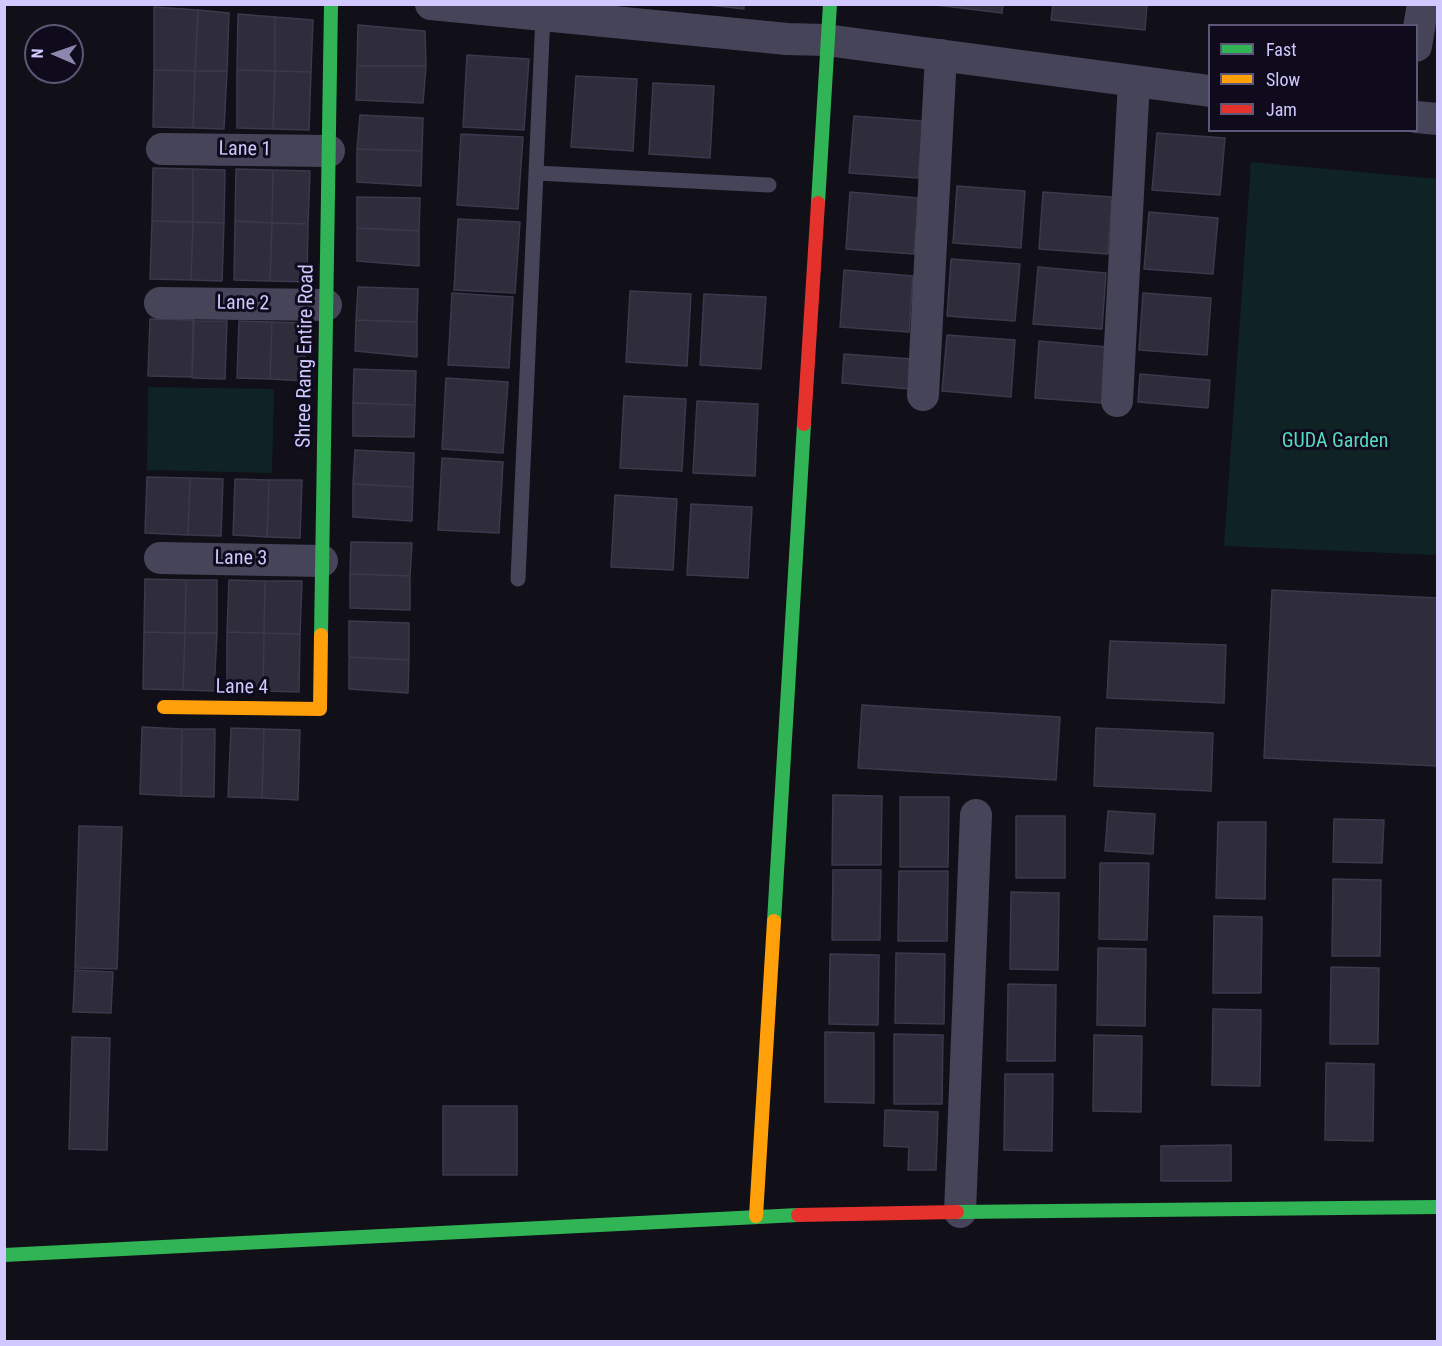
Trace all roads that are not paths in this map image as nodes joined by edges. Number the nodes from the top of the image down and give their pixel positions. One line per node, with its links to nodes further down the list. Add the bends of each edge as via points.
1 (331, 4): 14 (street, Shree Rang Entire Road)
2 (431, 4): 5 (street)
3 (830, 4): 7 (street)
4 (1423, 4): 6 (street)
5 (543, 15): 7 (street); 15 (lane)
6 (1418, 34)
7 (826, 40): 8 (street); 29 (street)
8 (941, 55): 9 (street); 19 (street)
9 (1134, 81): 10 (street); 20 (street)
10 (1208, 91)
11 (1418, 117): 12 (street)
12 (1437, 119)
13 (162, 149): 14 (street, Lane 1)
14 (329, 151): 18 (street, Shree Rang Entire Road)
15 (536, 173): 16 (lane); 23 (lane)
16 (769, 185)
17 (160, 303): 18 (street, Lane 2)
18 (326, 305): 22 (street, Shree Rang Entire Road)
19 (923, 395)
20 (1117, 401)
21 (160, 558): 22 (street, Lane 3)
22 (322, 561): 25 (street, Shree Rang Entire Road)
23 (518, 579)
24 (164, 707): 25 (street, Lane 4)
25 (320, 709)
26 (976, 815): 28 (street)
27 (1437, 1207): 28 (street)
28 (960, 1212): 29 (street)
29 (756, 1216): 30 (street)
30 (4, 1255)

